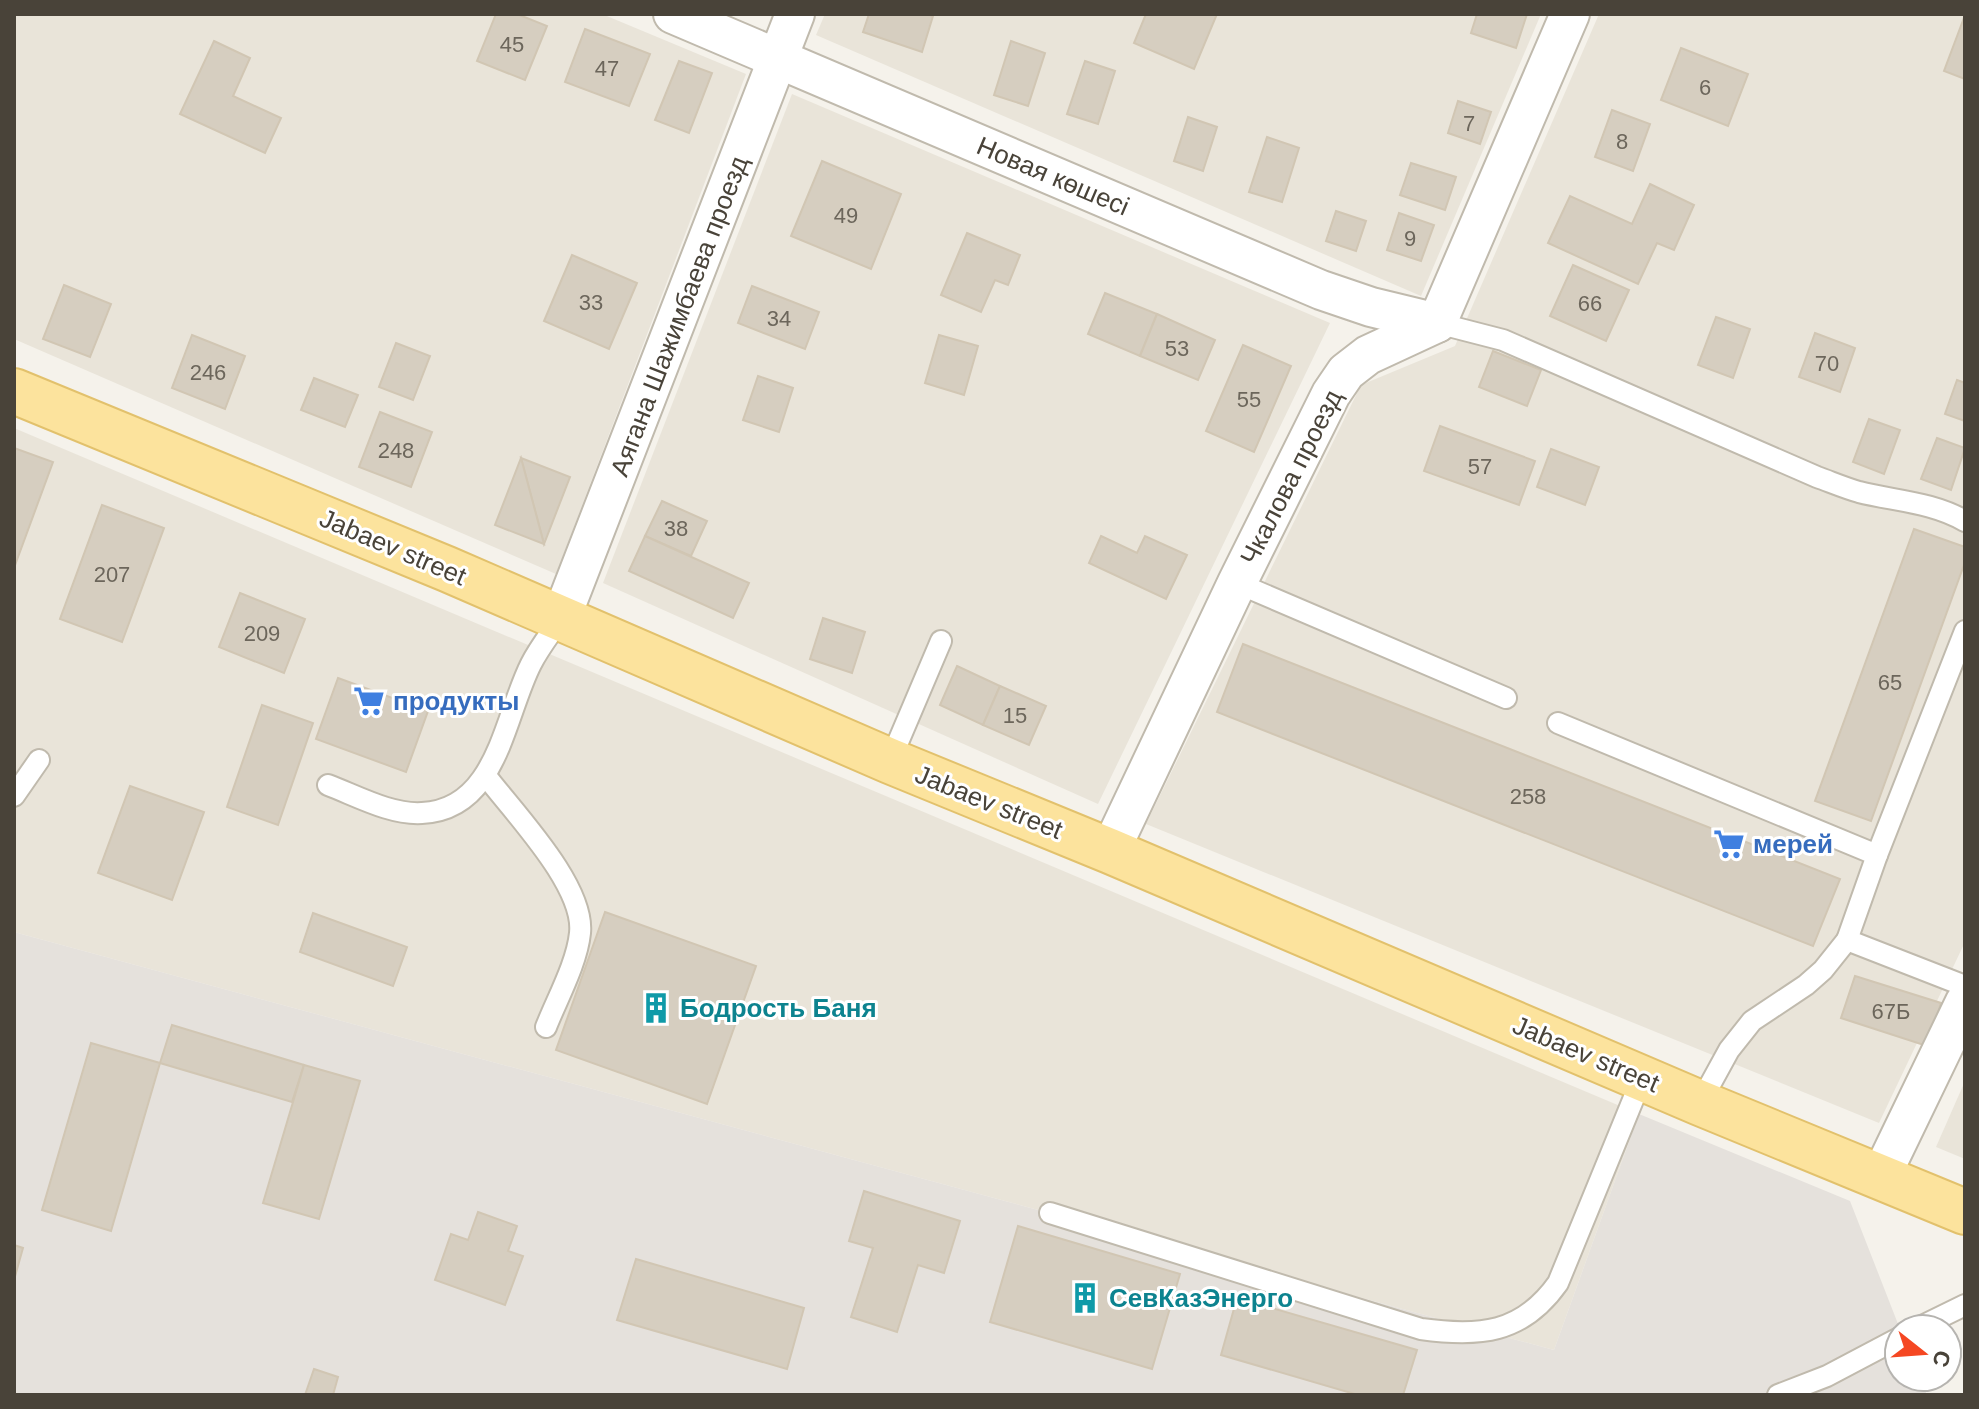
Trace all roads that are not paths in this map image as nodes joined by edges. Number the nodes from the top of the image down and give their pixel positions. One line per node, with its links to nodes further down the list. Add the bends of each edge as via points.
1 (673, 14): 4 (street, Новая көшесі)
2 (795, 14): 4 (street, Аягана Шажимбаева проезд)
3 (1570, 14): 5 (street)
4 (778, 58): 5 (street, Новая көшесі, via 1321,290); 9 (street, Аягана Шажимбаева проезд)
5 (1437, 323): 7 (lane, via 1503,340 1817,477 1860,492 1909,500); 8 (street, Чкалова проезд, via 1368,355 1346,372)
6 (14, 391): 9 (main road, Jabaev street)
7 (1965, 521)
8 (1237, 583): 12 (lane); 19 (street, Чкалова проезд)
9 (561, 618): 15 (main road, Jabaev street); 16 (lane, via 531,664)
10 (1965, 631): 20 (lane)
11 (941, 641): 15 (lane)
12 (1506, 698)
13 (1558, 723): 20 (lane)
14 (39, 760): 18 (lane)
15 (890, 761): 19 (main road, Jabaev street)
16 (486, 776): 17 (lane, via 459,803 422,813 382,806); 24 (lane, via 564,877 578,905 577,947)
17 (328, 785)
18 (14, 796)
19 (1110, 851): 25 (main road, Jabaev street)
20 (1877, 855): 21 (lane)
21 (1847, 940): 22 (lane); 26 (lane, via 1806,985 1752,1021)
22 (1965, 986)
23 (1965, 1002): 27 (street)
24 (546, 1027)
25 (1642, 1078): 26 (main road, Jabaev street); 29 (lane, via 1558,1283 1531,1313 1505,1328 1474,1334 1421,1329)
26 (1700, 1103): 27 (main road, Jabaev street)
27 (1881, 1176): 28 (main road, Jabaev street)
28 (1965, 1212)
29 (1050, 1213)
30 (1883, 1346): 31 (lane)
31 (1778, 1395)

